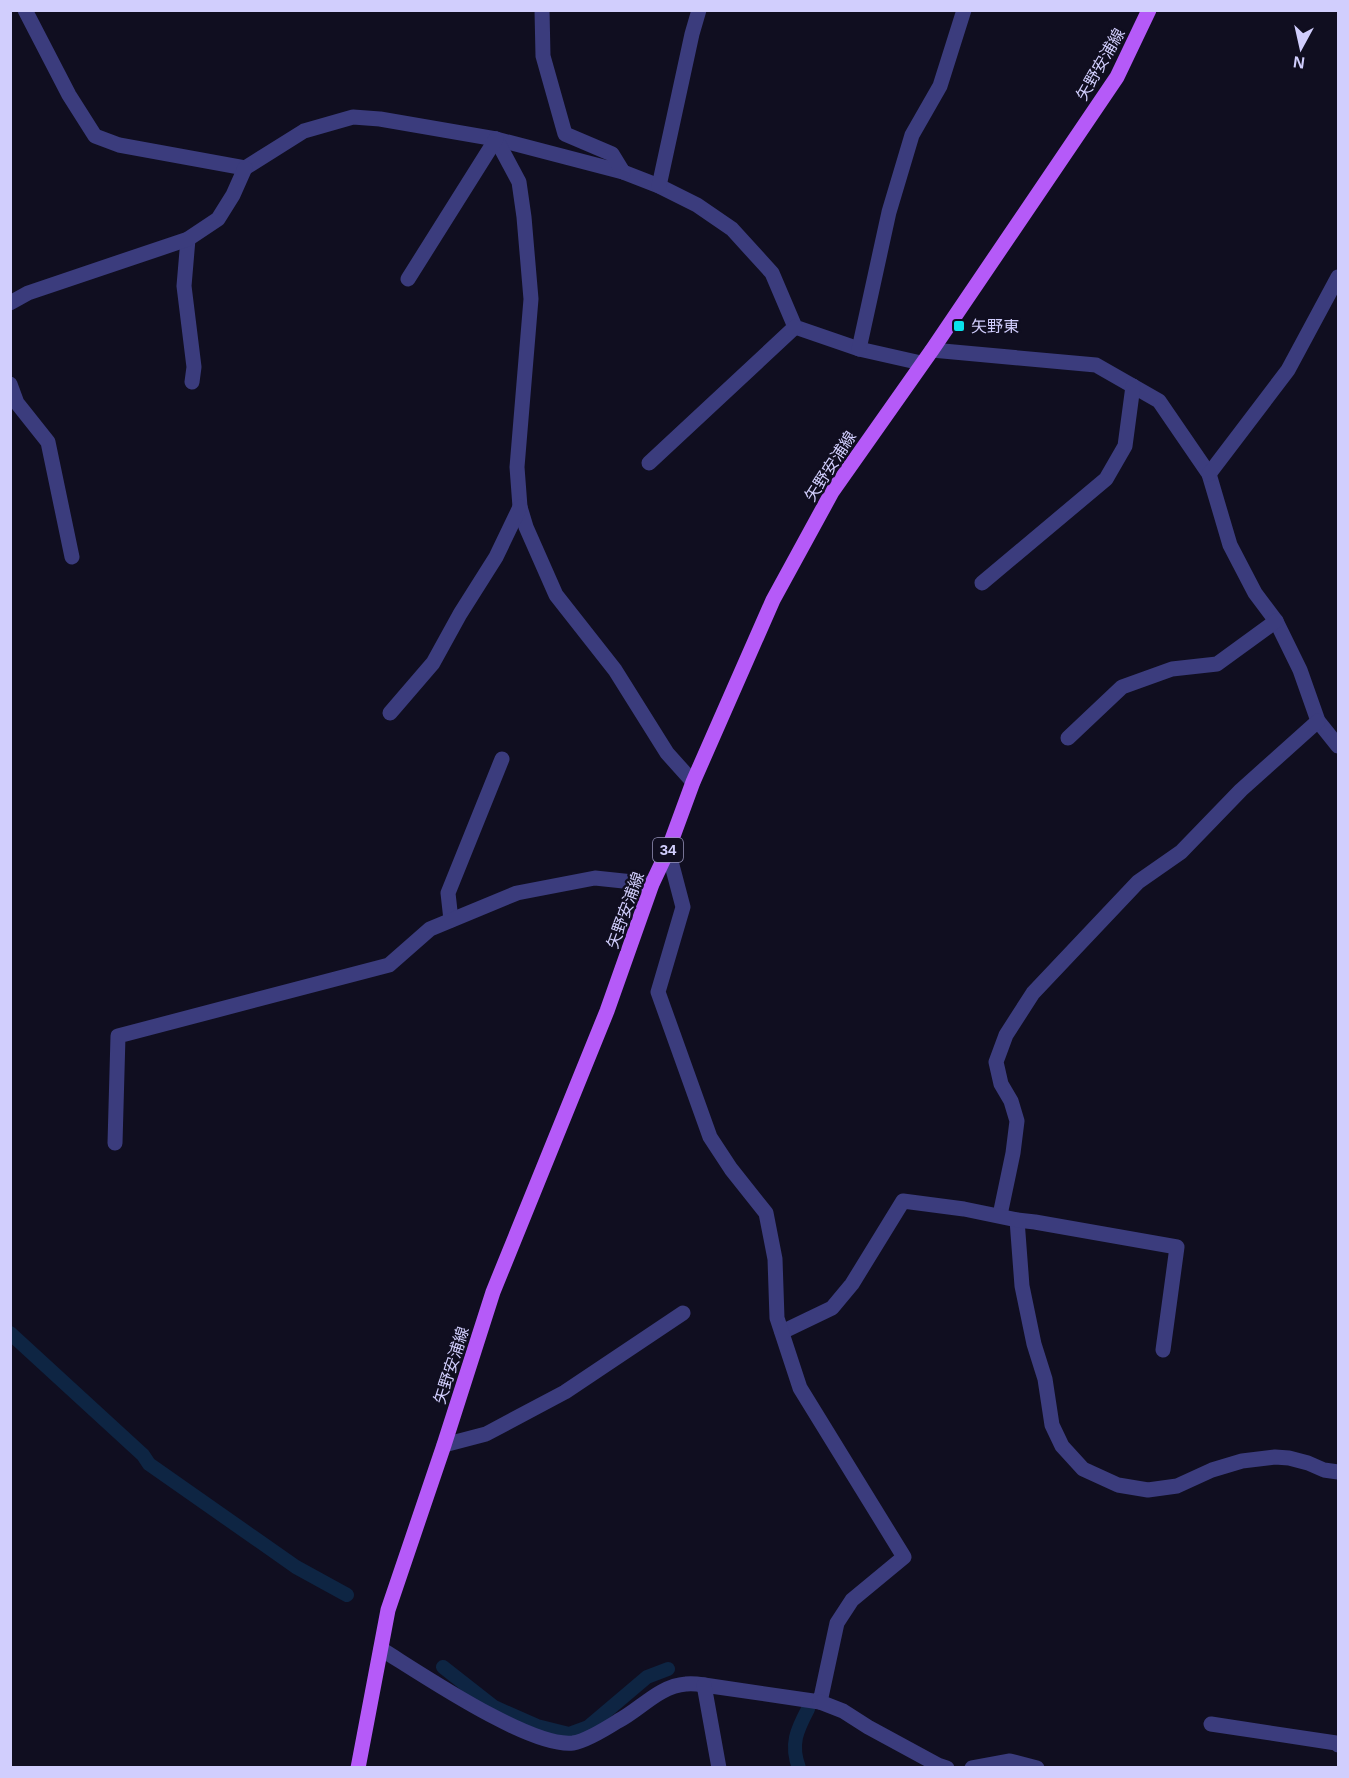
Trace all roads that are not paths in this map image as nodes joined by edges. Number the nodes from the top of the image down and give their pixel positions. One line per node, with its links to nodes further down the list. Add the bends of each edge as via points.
1 (25, 10): 7 (street, via 95,136 119,145)
2 (542, 10): 8 (street, via 543,56 565,134 612,154)
3 (699, 10): 9 (street)
4 (964, 10): 15 (street, via 940,86 912,135 889,212)
5 (1149, 10): 16 (main road, 矢野安浦線 / 34, via 1117,77)
6 (496, 139): 7 (street, via 353,117 304,131); 8 (street); 12 (street); 23 (street, via 519,182 531,299 517,467)
7 (245, 168): 10 (street, via 218,219)
8 (623, 172): 9 (street)
9 (659, 186): 14 (street, via 732,228 772,273)
10 (188, 239): 13 (street, via 28,293); 18 (street, via 184,286 194,367)
11 (1338, 277): 22 (street, via 1288,370)
12 (408, 279)
13 (10, 303)
14 (795, 327): 15 (street); 21 (street)
15 (859, 349): 17 (street)
16 (932, 350): 17 (main road, 矢野安浦線 / 34); 20 (street, via 1096,365)
17 (921, 363): 32 (main road, 矢野安浦線 / 34, via 832,492 773,600)
18 (192, 382)
19 (10, 384): 24 (street, via 17,403 48,442)
20 (1133, 386): 22 (street, via 1159,401); 25 (street, via 1125,446 1106,479)
21 (649, 463)
22 (1209, 474): 26 (street, via 1230,545)
23 (520, 507): 27 (street, via 496,557 433,663); 32 (street, via 556,595 615,670 667,753)
24 (72, 557)
25 (982, 583)
26 (1276, 621): 28 (street, via 1300,670); 29 (street, via 1217,664 1172,669 1122,687)
27 (390, 713)
28 (1318, 721): 30 (street); 37 (street, via 1180,852 1138,882 1033,993 1006,1035 996,1062 1017,1121)
29 (1068, 738)
30 (1338, 746)
31 (502, 759): 35 (street, via 448,893)
32 (693, 782): 33 (main road, 矢野安浦線 / 34)
33 (668, 850): 34 (main road, 矢野安浦線 / 34); 40 (street, via 683,907 658,992 710,1137 766,1213)
34 (652, 884): 35 (street, via 595,878 517,892); 42 (main road, 矢野安浦線 / 34, via 607,1011 493,1292)
35 (451, 920): 36 (street, via 430,929 389,965 118,1036)
36 (114, 1143)
37 (1000, 1215): 38 (street); 40 (street, via 903,1202 852,1284 832,1308)
38 (1017, 1220): 41 (street, via 1177,1247); 43 (street, via 1022,1286 1052,1425 1062,1446 1083,1469 1118,1485 1148,1490 1177,1486 1242,1461 1275,1457)
39 (683, 1313): 42 (street, via 566,1392 486,1434)
40 (782, 1332): 46 (street, via 800,1388 904,1557 852,1600 837,1623)
41 (1163, 1350)
42 (444, 1445): 44 (main road, 矢野安浦線 / 34, via 388,1610)
43 (1338, 1472)
44 (381, 1649): 45 (street, via 511,1726 562,1743 584,1739 663,1690 685,1683); 49 (main road, 矢野安浦線 / 34)
45 (704, 1685): 46 (street); 50 (street)
46 (820, 1702): 51 (street, via 843,1711 938,1766)
47 (1211, 1724): 48 (street)
48 (1338, 1745)
49 (358, 1767)
50 (719, 1767)
51 (947, 1767)
52 (972, 1767): 53 (street, via 1011,1761)
53 (1037, 1767)

